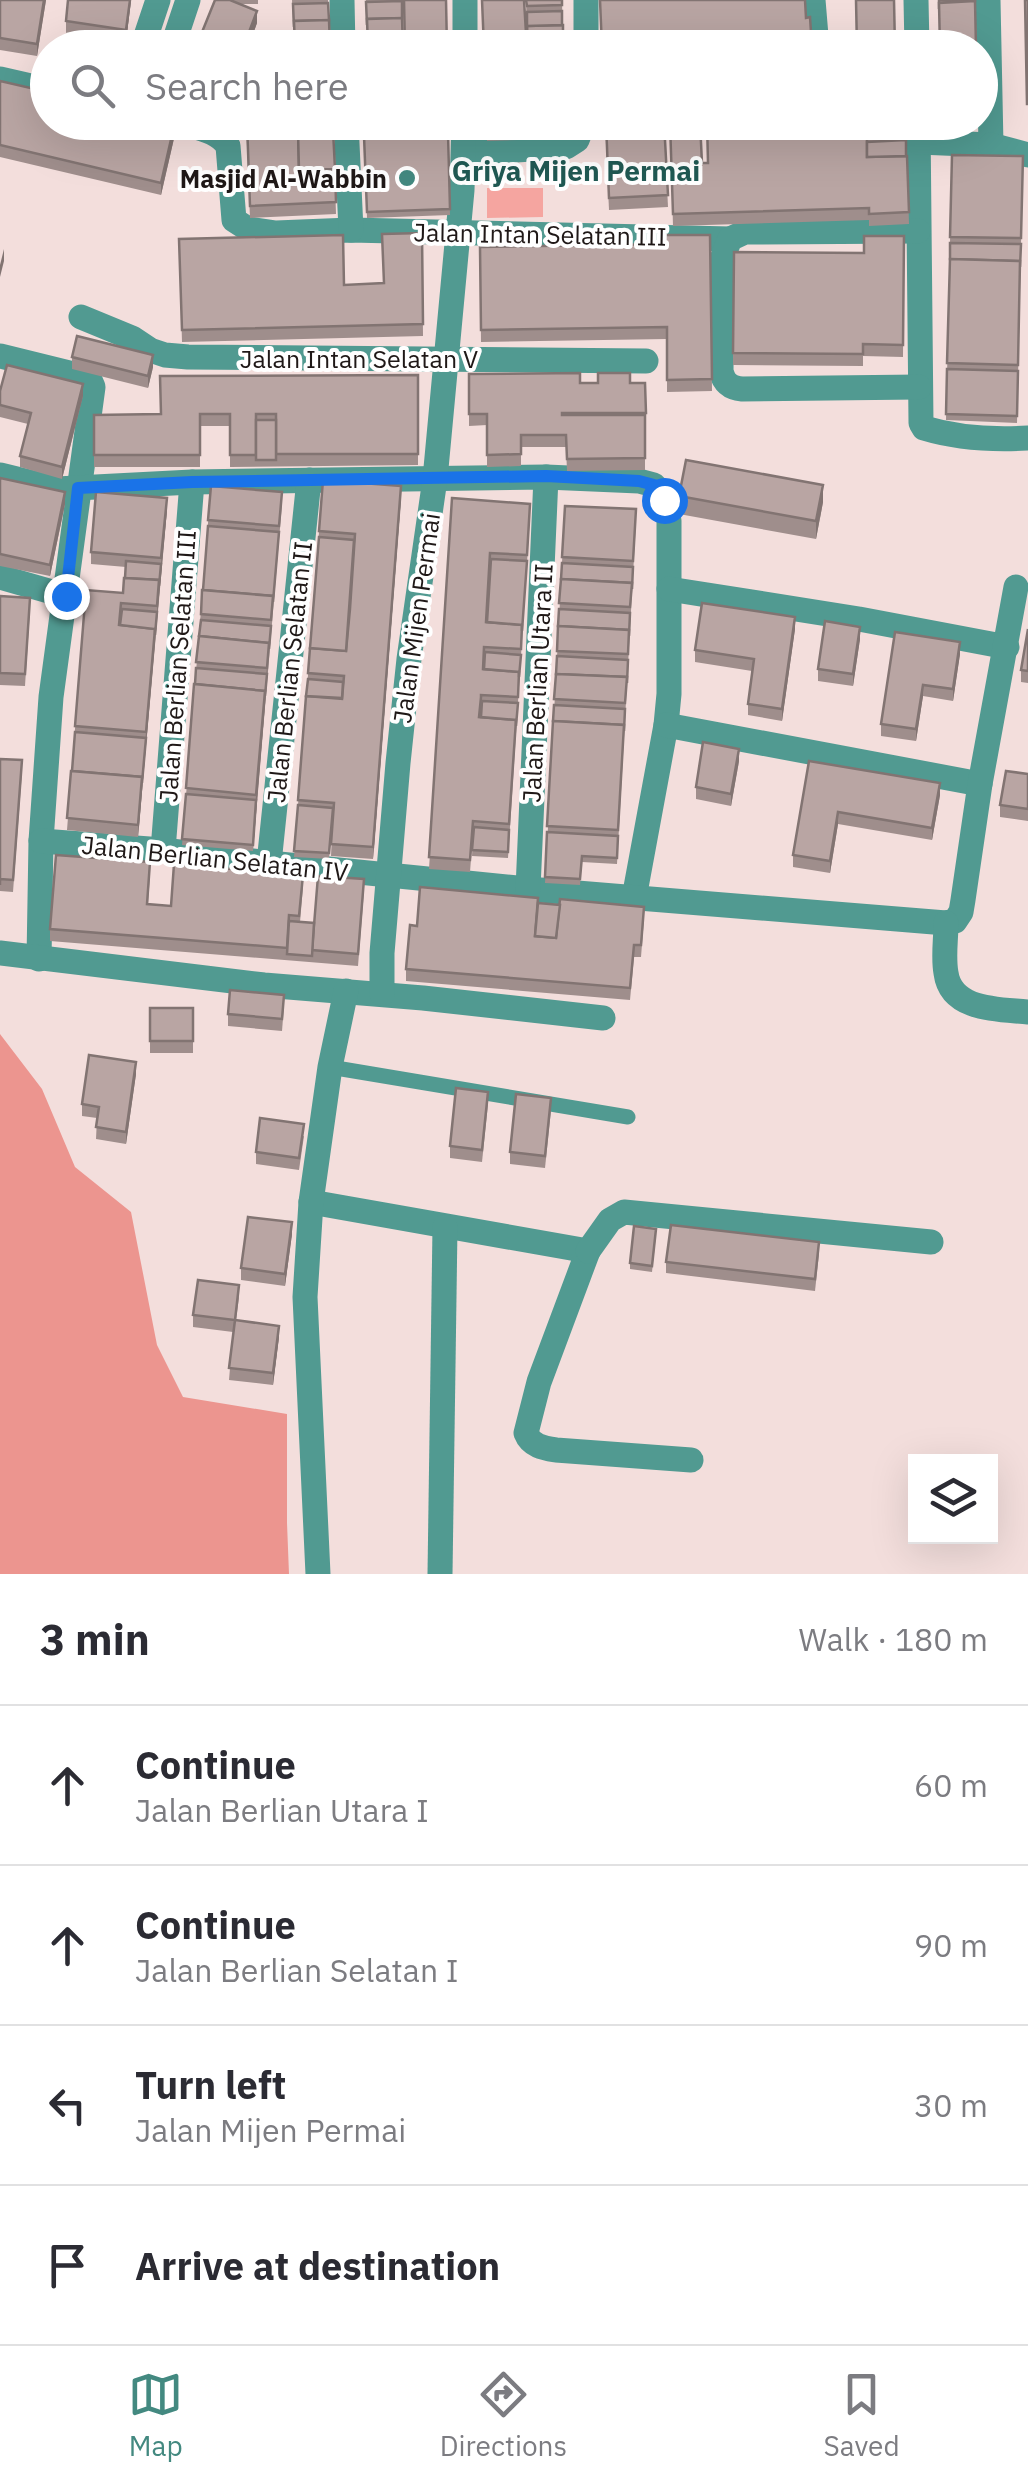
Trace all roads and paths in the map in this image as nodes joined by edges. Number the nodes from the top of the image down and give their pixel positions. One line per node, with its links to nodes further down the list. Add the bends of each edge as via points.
1 (158, 0): 9 (street)
2 (188, 0): 10 (street)
3 (342, 0): 11 (street)
4 (465, 0): 12 (street)
5 (586, 0): 13 (street)
6 (813, 0): 14 (street)
7 (916, 0): 15 (street)
8 (988, 0): 16 (street)
9 (148, 30)
10 (178, 30)
11 (343, 30)
12 (464, 30)
13 (586, 30)
14 (816, 30)
15 (917, 30)
16 (989, 30)
17 (0, 80): 18 (street)
18 (30, 86)
19 (223, 140): 29 (street, Jalan Intan Selatan III, via 232,212 240,225 276,233)
20 (347, 140): 29 (street)
21 (464, 140): 27 (street, Jalan Mijen Permai)
22 (577, 140): 27 (street, via 566,147)
23 (919, 140): 30 (street)
24 (963, 140): 26 (street)
25 (991, 140): 26 (street)
26 (991, 145): 28 (street)
27 (464, 153): 31 (street, Jalan Mijen Permai)
28 (1028, 155)
29 (351, 230): 31 (street, Jalan Intan Selatan III)
30 (918, 230): 32 (street, Jalan Intan Selatan III, via 745,232); 37 (street)
31 (458, 233): 32 (street, Jalan Intan Selatan III); 35 (street, Jalan Mijen Permai)
32 (730, 239): 37 (street, via 722,259 721,371 730,387)
33 (81, 317): 35 (street, Jalan Intan Selatan V, via 165,356)
34 (0, 356): 44 (street, via 90,380)
35 (446, 358): 36 (street, Jalan Intan Selatan V); 41 (street, Jalan Mijen Permai)
36 (646, 361)
37 (919, 388): 38 (street, via 924,428)
38 (1028, 438)
39 (0, 475): 44 (street)
40 (546, 476): 41 (street); 47 (street, via 654,485 669,521); 56 (street, Jalan Berlian Utara II)
41 (435, 478): 42 (street); 55 (street, Jalan Mijen Permai)
42 (309, 480): 43 (street); 54 (street, Jalan Berlian Selatan II)
43 (192, 482): 44 (street); 53 (street, Jalan Berlian Selatan III)
44 (78, 488): 48 (street)
45 (0, 577): 48 (street)
46 (1016, 587): 49 (street)
47 (669, 589): 49 (street); 50 (street)
48 (66, 596): 52 (street)
49 (1007, 647): 51 (street)
50 (666, 725): 51 (street); 57 (street)
51 (980, 784): 58 (street, via 961,912)
52 (41, 840): 53 (street, Jalan Berlian Selatan IV); 60 (street)
53 (163, 850): 54 (street, Jalan Berlian Selatan IV)
54 (269, 864): 55 (street, Jalan Berlian Selatan IV)
55 (388, 875): 56 (street, Jalan Berlian Selatan IV); 62 (street, Jalan Mijen Permai)
56 (528, 889): 57 (street, Jalan Berlian Selatan IV)
57 (634, 898): 58 (street, Jalan Berlian Selatan IV)
58 (946, 923): 63 (street, via 946,973 955,994 971,1004)
59 (0, 952): 60 (street)
60 (39, 958): 61 (street)
61 (346, 991): 62 (street); 65 (street)
62 (382, 994): 64 (street)
63 (1028, 1012)
64 (603, 1018)
65 (330, 1067): 66 (lane); 67 (street)
66 (628, 1117)
67 (311, 1202): 68 (street); 72 (street, via 305,1296)
68 (445, 1226): 70 (street); 73 (street)
69 (931, 1242): 70 (street, via 624,1212 610,1220)
70 (588, 1252): 71 (street, via 539,1382 528,1438 556,1450)
71 (691, 1460)
72 (318, 1574)
73 (440, 1574)

